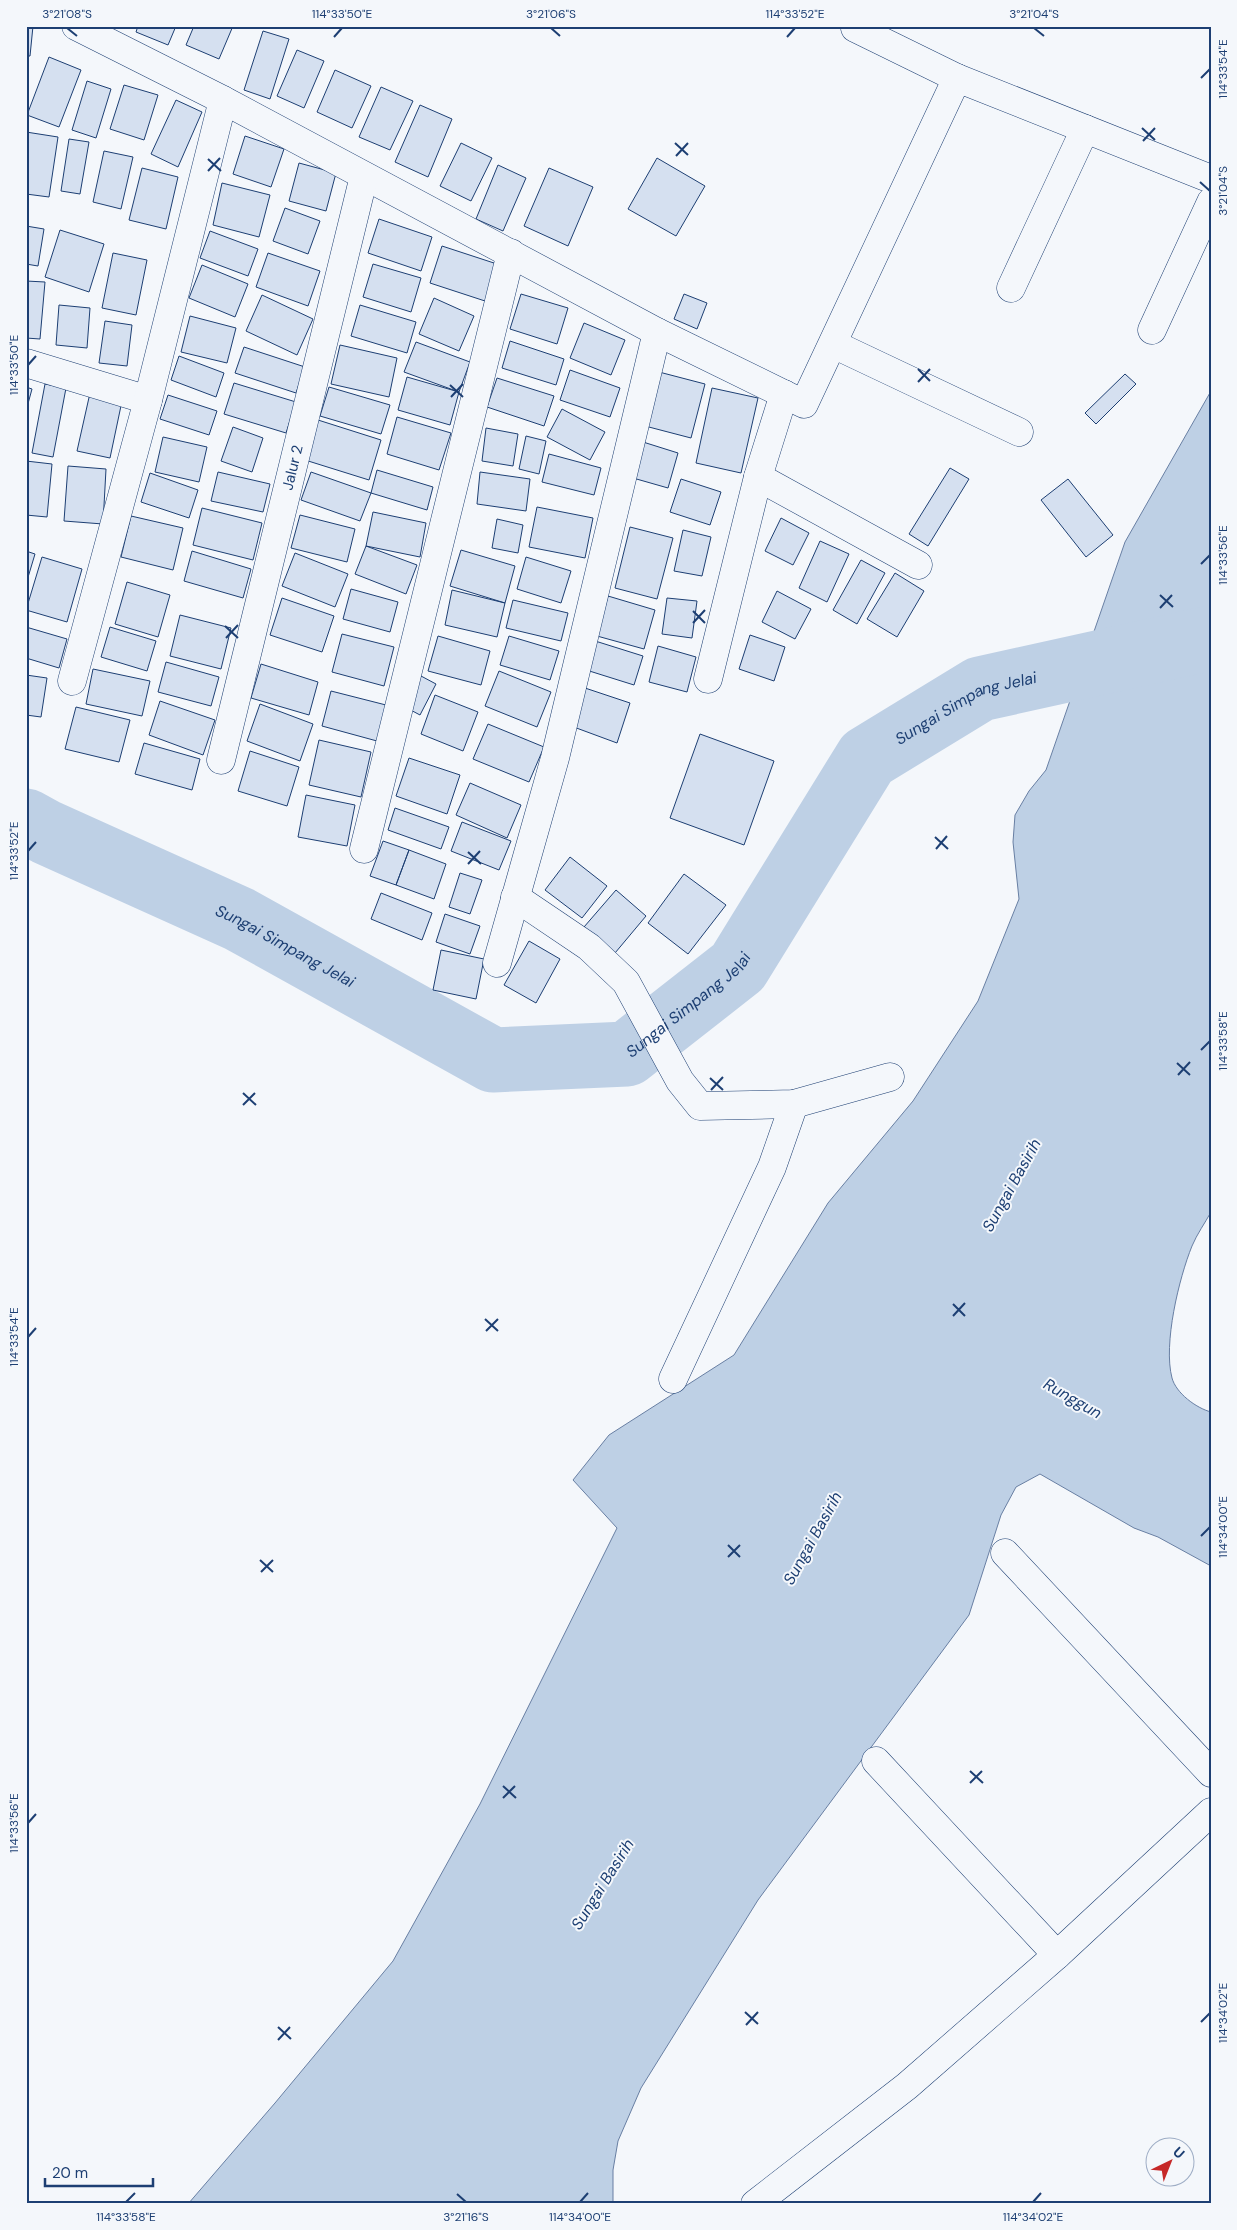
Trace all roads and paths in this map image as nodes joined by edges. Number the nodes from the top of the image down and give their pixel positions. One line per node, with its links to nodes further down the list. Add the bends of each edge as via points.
1 (76, 26): 4 (street)
2 (855, 28): 3 (street)
3 (957, 78): 5 (street); 13 (street)
4 (224, 100): 6 (street); 16 (street)
5 (1085, 129): 7 (street); 10 (street)
6 (364, 176): 9 (street); 22 (street, Jalur 2)
7 (1211, 179)
8 (1211, 202): 11 (street)
9 (511, 253): 12 (street); 23 (street)
10 (1011, 288)
11 (1152, 330)
12 (657, 332): 15 (street); 24 (street, via 555,758)
13 (833, 344): 15 (street, via 804,404); 17 (street)
14 (26, 363): 16 (street)
15 (784, 394): 18 (street)
16 (148, 400): 21 (street)
17 (1020, 432)
18 (758, 477): 19 (street); 20 (street)
19 (918, 565)
20 (708, 679)
21 (72, 682)
22 (221, 760)
23 (364, 849)
24 (515, 897): 25 (street); 27 (street, via 589,947 626,982 680,1081 696,1103 703,1107)
25 (497, 963)
26 (890, 1077): 27 (street)
27 (794, 1104): 28 (street, via 772,1167)
28 (673, 1379)
29 (1005, 1553): 31 (street)
30 (876, 1761): 33 (street)
31 (1211, 1773)
32 (1211, 1812): 33 (street)
33 (1057, 1955): 34 (street, via 908,2086)
34 (755, 2204)

